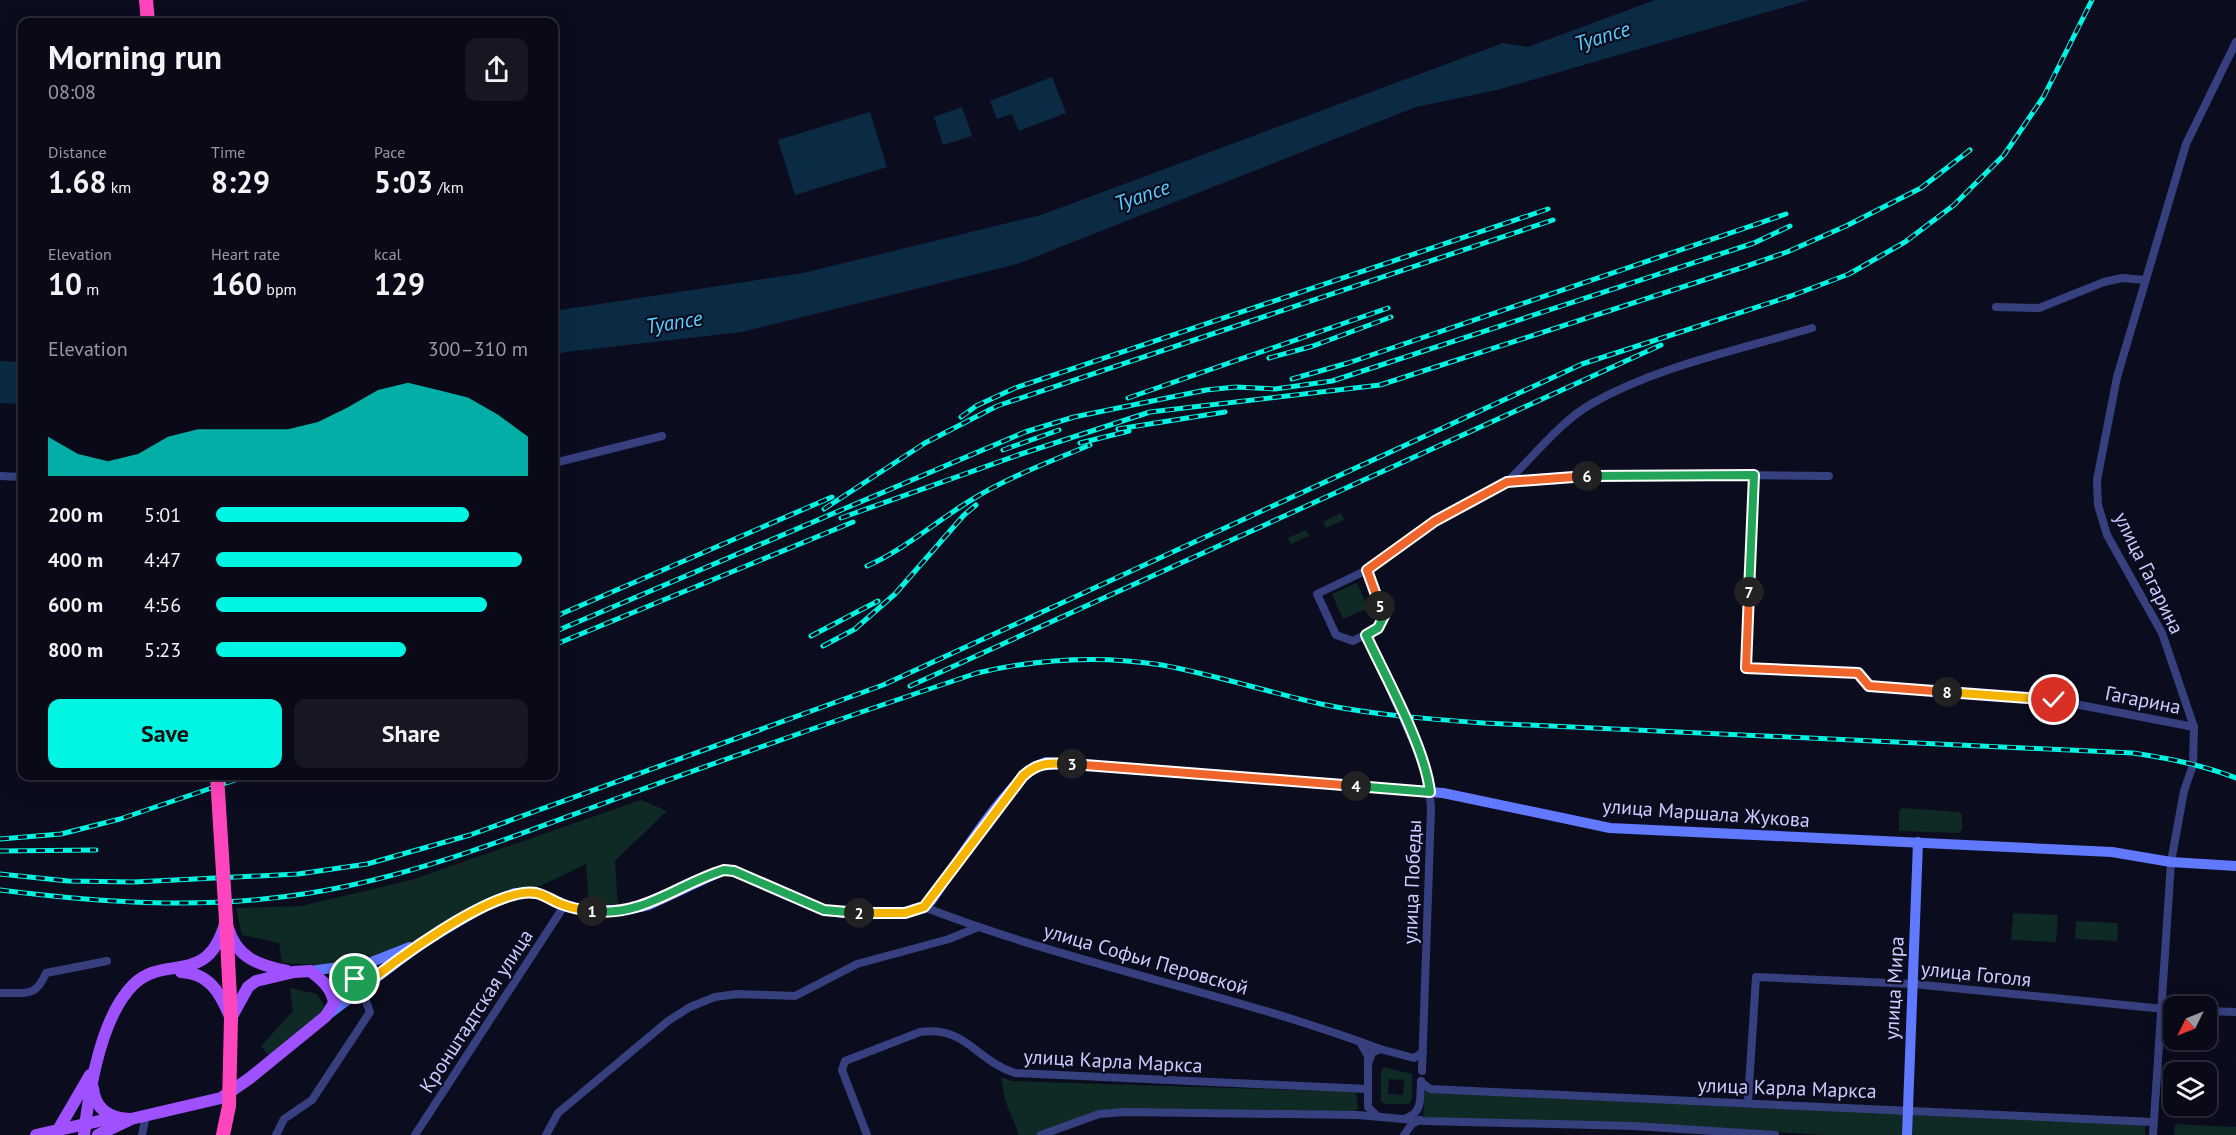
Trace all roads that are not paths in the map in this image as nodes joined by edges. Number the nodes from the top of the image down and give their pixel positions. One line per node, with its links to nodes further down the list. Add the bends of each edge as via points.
1 (146, 0): 2 (highway)
2 (148, 18)
3 (2236, 42): 4 (street, улица Гагарина, via 2186,144)
4 (2145, 280): 5 (street, via 2122,278 2104,282 2039,308); 16 (street, улица Гагарина, via 2117,377 2097,480 2098,505 2107,535 2162,633)
5 (1996, 307)
6 (1812, 328): 13 (street, via 1667,371 1591,404)
7 (662, 436): 8 (street)
8 (558, 462)
9 (1754, 475): 11 (street); 13 (street, via 1569,476); 16 (street, Гагарина, via 1746,668 1858,673 1869,686 2054,700)
10 (0, 476): 12 (street)
11 (1829, 476)
12 (18, 477)
13 (1507, 482): 14 (street, via 1435,521)
14 (1367, 570): 15 (street, via 1384,616 1378,628); 15 (street, via 1317,594 1336,635 1353,641)
15 (1366, 635): 18 (street, улица Победы, via 1420,754)
16 (2194, 727): 20 (street, улица Гагарина, via 2193,765 2184,791)
17 (218, 780): 24 (highway, bridge)
18 (1430, 792): 19 (main road, улица Маршала Жукова, via 1610,828); 23 (main road, улица Маршала Жукова, via 1046,762 1034,766 1009,792); 43 (street, улица Победы)
19 (1918, 842): 20 (main road, улица Маршала Жукова, via 2112,852); 32 (main road, улица Мира)
20 (2171, 862): 21 (main road, улица Маршала Жукова); 35 (street, улица Гагарина)
21 (2236, 866)
22 (564, 906): 23 (main road, via 602,912 649,905 724,870 824,910 905,913); 26 (main road, via 537,893 514,893); 69 (street, Кронштадтская улица)
23 (924, 907): 25 (street, улица Софьи Перовской)
24 (226, 920): 30 (main road, via 211,955 191,966); 31 (main road, via 235,946 252,962); 40 (highway)
25 (976, 928): 41 (street, улица Софьи Перовской); 70 (street, via 856,964 795,996 737,994 714,997 690,1007 558,1113)
26 (422, 943): 28 (main road, via 369,963); 33 (main road)
27 (107, 961): 34 (street, via 46,973 40,988 32,992)
28 (342, 967): 29 (main road); 33 (main road, via 355,979)
29 (310, 971): 31 (main road); 39 (main road, via 325,983 334,998)
30 (159, 972): 40 (main road, via 191,972 208,980); 46 (main road, via 146,974 132,985)
31 (294, 972): 40 (main road, via 267,977 248,987)
32 (1913, 984): 36 (street, улица Гоголя); 50 (street, улица Гоголя, via 1756,976); 52 (main road, улица Мира)
33 (358, 990): 39 (main road); 68 (street, via 370,1012 312,1100 285,1119)
34 (0, 993)
35 (2164, 996)
36 (2163, 1010): 58 (street, улица Гагарина)
37 (2217, 1011): 38 (street)
38 (2236, 1012)
39 (326, 1016): 53 (main road, via 220,1098)
40 (231, 1018): 67 (highway, bridge, via 229,1106)
41 (1359, 1041): 42 (street, улица Софьи Перовской); 45 (street, via 1367,1051)
42 (1380, 1049): 44 (street, улица Софьи Перовской); 45 (street, via 1372,1053)
43 (1424, 1052): 44 (street); 47 (street, улица Победы)
44 (1414, 1058): 47 (street)
45 (1369, 1063): 49 (street)
46 (93, 1069): 56 (main road, via 96,1101); 61 (main road); 62 (main road)
47 (1422, 1071): 48 (street)
48 (1421, 1082): 50 (street, улица Карла Маркса, via 1431,1089); 59 (street, via 1419,1108)
49 (1368, 1089): 51 (street); 71 (street, улица Карла Маркса, via 1015,1073 994,1064 955,1035 920,1032 842,1065)
50 (1748, 1102): 52 (street, улица Карла Маркса)
51 (1368, 1107): 54 (street); 55 (street)
52 (1906, 1110): 58 (street, улица Карла Маркса); 75 (main road, улица Мира)
53 (146, 1115): 57 (main road); 66 (street)
54 (1358, 1115): 55 (street); 72 (street, via 1111,1113)
55 (1377, 1116): 59 (street)
56 (114, 1118): 57 (main road); 61 (main road)
57 (131, 1119): 65 (main road)
58 (2153, 1122): 76 (street, улица Гагарина)
59 (1408, 1125): 60 (street)
60 (1634, 1126): 63 (street); 73 (street)
61 (85, 1129): 62 (main road)
62 (57, 1132): 64 (main road)
63 (1674, 1132): 74 (street)
64 (36, 1135)
65 (98, 1135)
66 (142, 1135)
67 (223, 1135)
68 (276, 1135)
69 (415, 1135)
70 (546, 1135)
71 (867, 1135)
72 (1041, 1135)
73 (1627, 1135)
74 (1775, 1135)
75 (1907, 1135)
76 (2153, 1135)

